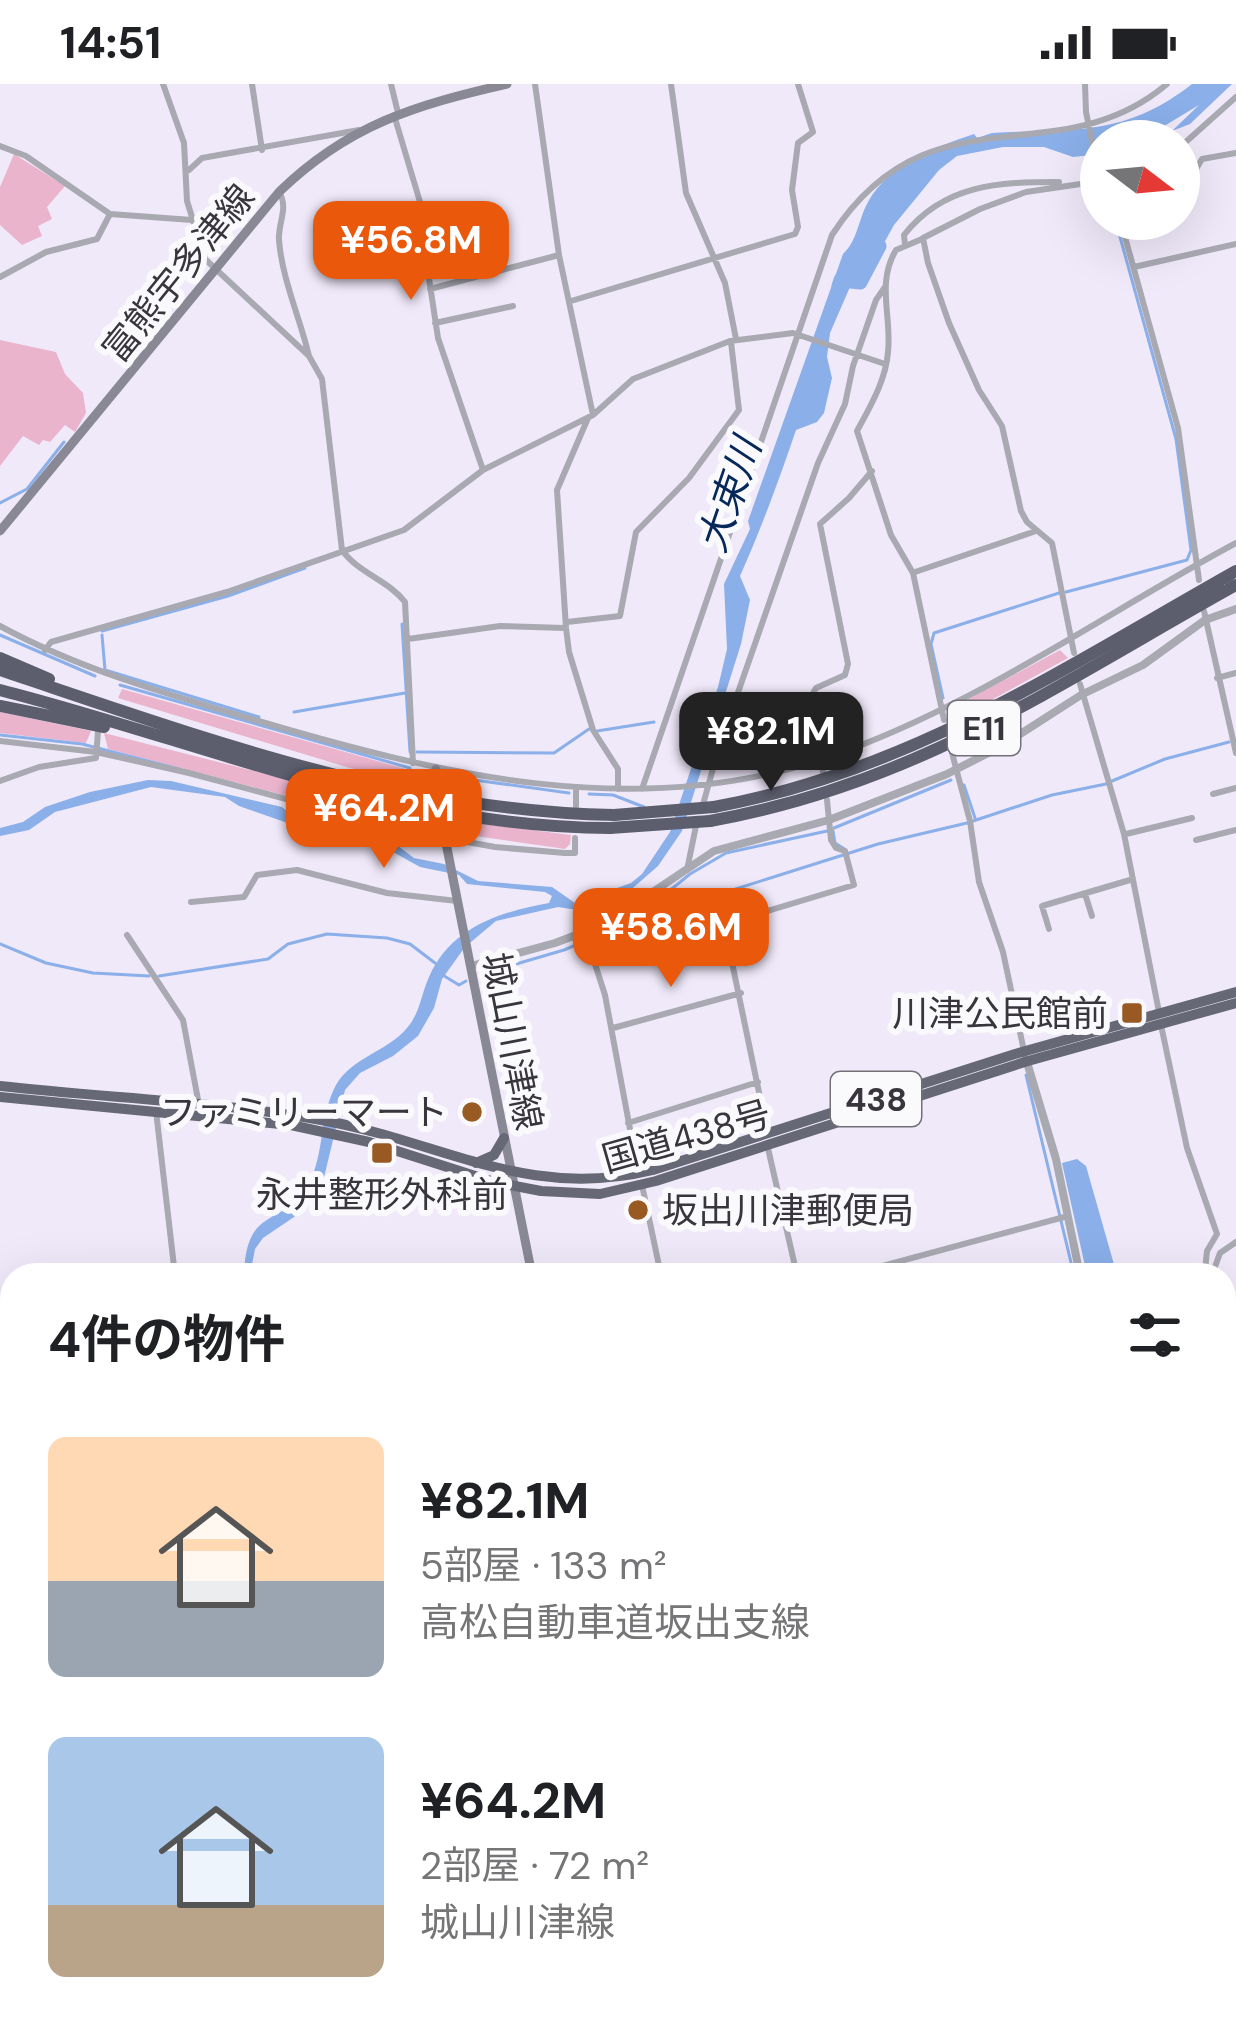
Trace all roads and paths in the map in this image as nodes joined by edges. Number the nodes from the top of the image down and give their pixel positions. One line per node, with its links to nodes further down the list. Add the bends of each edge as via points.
1 (163, 84): 23 (street)
2 (251, 84): 19 (street)
3 (392, 84): 11 (street)
4 (507, 84): 11 (main road, 富熊宇多津線)
5 (535, 84): 33 (street)
6 (671, 84): 34 (street, via 686,193)
7 (798, 84): 34 (street, via 813,132 799,143 795,234)
8 (1085, 84): 12 (street)
9 (1167, 84): 13 (street)
10 (1236, 97): 16 (street)
11 (396, 114): 17 (main road, 富熊宇多津線); 39 (street, via 423,212)
12 (1089, 120)
13 (1094, 120)
14 (1080, 122): 15 (street)
15 (996, 127)
16 (1200, 129)
17 (359, 130): 19 (street); 26 (main road, 富熊宇多津線)
18 (0, 146): 27 (street)
19 (262, 150): 23 (street, via 202,158)
20 (904, 153): 43 (street, via 845,211)
21 (1236, 153): 22 (street)
22 (1200, 162)
23 (188, 173): 28 (street)
24 (1080, 183): 25 (street)
25 (1068, 185): 29 (street, via 1009,198); 32 (street, via 1000,183 958,193 918,219)
26 (279, 192): 36 (main road, 富熊宇多津線); 46 (street, via 283,264)
27 (110, 214): 28 (street); 37 (street, via 97,239 46,252)
28 (192, 220): 36 (street)
29 (923, 238): 32 (street); 52 (street, via 949,323 1002,426 1021,511)
30 (1126, 240): 35 (street)
31 (1236, 244): 35 (street)
32 (905, 245): 38 (street, via 891,258)
33 (559, 255): 39 (street); 40 (street)
34 (716, 260): 40 (street); 44 (street)
35 (1134, 267): 55 (street, via 1178,428)
36 (216, 269): 46 (street); 51 (main road, 富熊宇多津線)
37 (0, 277)
38 (885, 287): 45 (street); 47 (street)
39 (430, 290): 42 (street)
40 (571, 301): 48 (street)
41 (513, 306): 42 (street)
42 (435, 322): 49 (street)
43 (802, 335): 44 (street); 45 (street); 95 (street)
44 (733, 340): 48 (street, via 633,379); 62 (street, via 739,410 689,478 640,525 620,616)
45 (856, 354): 47 (street); 90 (street)
46 (309, 356): 54 (street, via 326,397)
47 (885, 364): 50 (street, via 856,431)
48 (590, 416): 49 (street); 62 (street, via 557,490)
49 (483, 470): 54 (street, via 404,530)
50 (872, 471): 57 (street, via 891,535); 84 (street, via 820,524 848,664 840,679 812,694)
51 (0, 531)
52 (1036, 531): 57 (street); 65 (street, via 1052,543)
53 (1236, 543): 55 (street)
54 (342, 550): 64 (street, via 405,602); 66 (street)
55 (1197, 564): 58 (street); 65 (street)
56 (1236, 571): 99 (highway, E11, via 934,739)
57 (913, 573): 77 (street)
58 (1199, 580)
59 (1236, 585): 99 (highway, E11, via 938,750 842,790)
60 (1236, 609): 61 (street)
61 (1204, 616): 72 (street); 73 (street, via 1143,665)
62 (567, 625): 64 (street); 94 (street, via 593,730 618,769)
63 (0, 626): 66 (street)
64 (408, 639): 85 (street)
65 (1071, 639): 67 (street); 77 (street)
66 (45, 650): 71 (street)
67 (1074, 653)
68 (0, 658): 75 (highway)
69 (0, 670): 75 (highway)
70 (1236, 673): 72 (street)
71 (108, 676): 75 (street); 85 (street)
72 (1217, 678): 83 (street)
73 (1081, 689): 87 (street, via 1019,736); 105 (street)
74 (0, 690): 81 (highway, E11)
75 (102, 697): 103 (highway, E11, via 208,737 414,792)
76 (0, 706): 81 (highway)
77 (942, 716): 84 (street)
78 (98, 731): 80 (street)
79 (0, 741): 80 (street)
80 (96, 749): 89 (street, via 96,758); 108 (street)
81 (205, 749): 103 (highway, E11, via 412,805 506,821)
82 (952, 753): 87 (street)
83 (1236, 753)
84 (822, 759): 88 (street); 90 (street)
85 (413, 764): 86 (street)
86 (436, 769): 91 (main road); 92 (street)
87 (956, 769): 102 (street); 124 (street)
88 (823, 772)
89 (0, 781)
90 (707, 786): 95 (street); 109 (street)
91 (434, 787)
92 (576, 788): 94 (street); 98 (street)
93 (1236, 788): 96 (street)
94 (618, 789): 95 (street)
95 (644, 789)
96 (1213, 794)
97 (827, 800): 102 (street)
98 (576, 806)
99 (712, 814): 103 (highway, E11, bridge)
100 (441, 818): 108 (main road, 城山川津線)
101 (1192, 818): 105 (street)
102 (829, 820): 109 (street, via 735,843); 120 (street, via 854,885 724,924)
103 (612, 821)
104 (1236, 830): 107 (street)
105 (1124, 834): 110 (street)
106 (575, 838): 108 (street, via 575,853)
107 (1196, 840)
108 (445, 841): 112 (main road, 城山川津線)
109 (688, 865): 117 (street)
110 (1130, 880): 111 (street); 122 (street)
111 (1085, 894): 114 (street); 115 (street, via 1042,906)
112 (457, 898): 113 (street, via 387,893 297,870 257,875 244,897); 118 (main road, 城山川津線)
113 (190, 902)
114 (1092, 916)
115 (1049, 929)
116 (127, 935): 129 (street, via 183,1020)
117 (587, 938): 118 (street); 123 (street)
118 (469, 960): 132 (main road, 城山川津線)
119 (1236, 992): 122 (highway, 国道438号 / 438)
120 (741, 993): 123 (street); 125 (street)
121 (1236, 1003): 122 (highway, 国道438号 / 438)
122 (1160, 1018): 124 (highway, 国道438号 / 438); 145 (street, via 1187,1148 1216,1234)
123 (613, 1028): 130 (street)
124 (1026, 1056): 133 (highway, 国道438号 / 438); 137 (street)
125 (758, 1082): 130 (street); 133 (street)
126 (0, 1086): 128 (highway, 国道438号 / 438)
127 (0, 1097): 128 (highway, 国道438号 / 438)
128 (156, 1107): 129 (highway, 国道438号 / 438); 139 (street)
129 (200, 1111): 131 (highway, 国道438号 / 438)
130 (628, 1123): 135 (street)
131 (338, 1128): 134 (highway, 国道438号 / 438); 136 (highway, 国道438号 / 438)
132 (504, 1138): 134 (highway, via 494,1155); 136 (main road, 城山川津線)
133 (767, 1140): 135 (highway, 国道438号 / 438); 142 (street)
134 (476, 1163): 136 (highway, 国道438号 / 438)
135 (640, 1179): 136 (highway, 国道438号 / 438, via 600,1194); 141 (street)
136 (514, 1180): 140 (main road, 城山川津線)
137 (1065, 1217): 143 (street); 144 (street)
138 (1236, 1242): 146 (street)
139 (174, 1263)
140 (530, 1263)
141 (658, 1263)
142 (794, 1263)
143 (894, 1263)
144 (1077, 1263)
145 (1206, 1263)
146 (1216, 1263)

